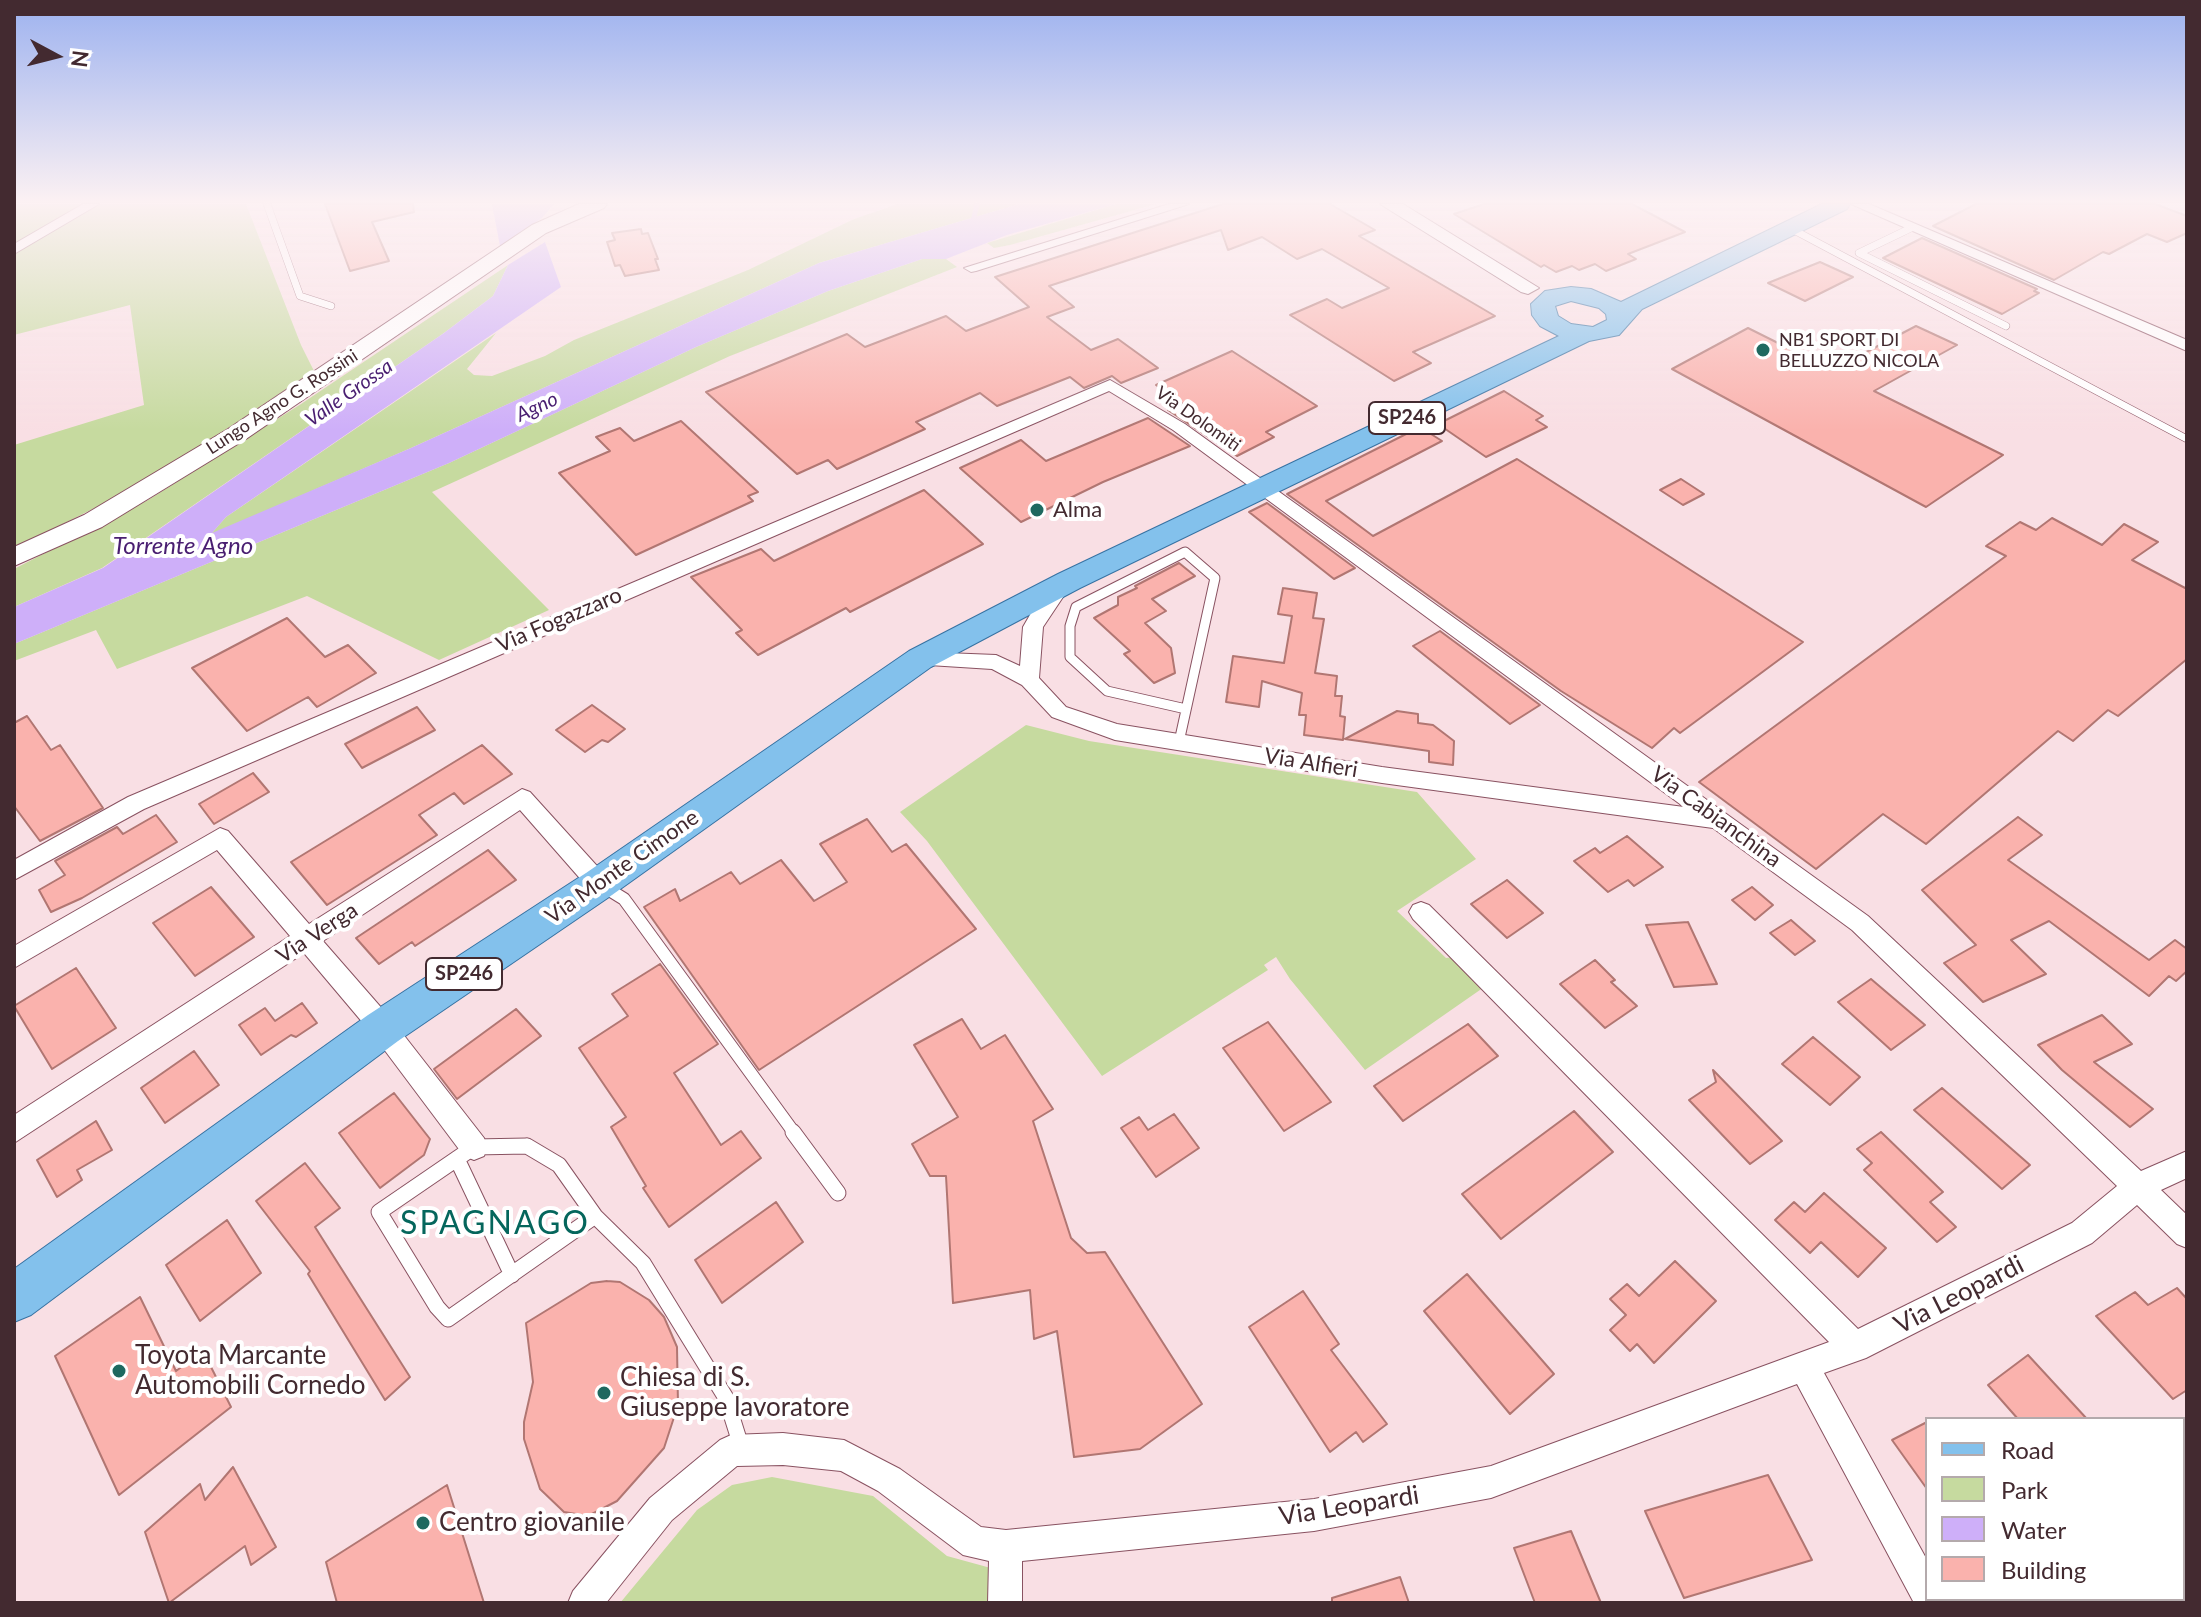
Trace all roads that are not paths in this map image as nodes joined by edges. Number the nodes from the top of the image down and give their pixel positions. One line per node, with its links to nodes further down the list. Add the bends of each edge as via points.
1 (294, 279): 9 (lane, via 300,296)
2 (466, 279): 17 (main road, Lungo Agno G. Rossini, via 237,434 93,521)
3 (1514, 279): 8 (main road)
4 (1688, 279): 10 (main road)
5 (1887, 279): 15 (lane)
6 (1912, 279): 11 (lane)
7 (2033, 279): 13 (street)
8 (1528, 288)
9 (331, 306)
10 (1626, 311): 12 (main road, via 1610,330); 12 (main road, via 1601,299 1571,294 1547,300 1542,310)
11 (2006, 326)
12 (1556, 337): 16 (main road, SP246)
13 (2187, 346)
14 (1110, 385): 16 (street, Via Dolomiti, via 1179,427); 27 (street, Via Fogazzaro, via 136,803)
15 (2187, 439)
16 (1261, 489): 18 (main road, Via Monte Cimone / SP246); 26 (street, Via Cabianchina)
17 (14, 557)
18 (1062, 585): 19 (main road, Via Monte Cimone / SP246); 20 (street, via 1033,627)
19 (985, 623): 20 (street); 21 (main road, Via Monte Cimone / SP246); 22 (street)
20 (1032, 639): 23 (street)
21 (920, 659): 22 (street, Via Alfieri); 28 (main road, Via Monte Cimone / SP246)
22 (996, 662): 23 (street, Via Alfieri)
23 (1029, 680): 25 (street, Via Alfieri, via 1059,712 1115,732)
24 (1186, 709): 24 (lane, via 1215,578 1185,552 1076,607 1070,657 1107,691); 25 (lane)
25 (1179, 742): 26 (street, Via Alfieri)
26 (1722, 821): 36 (street, Via Cabianchina, via 1860,923)
27 (14, 871)
28 (599, 884): 30 (street, Via Verga, via 522,798); 32 (main road, Via Monte Cimone / SP246); 37 (lane, via 624,899)
29 (1421, 912): 42 (street)
30 (309, 939): 31 (street, via 220,837); 32 (street); 33 (street, Via Verga)
31 (14, 958)
32 (383, 1028): 34 (street); 41 (main road, Via Monte Cimone / SP246)
33 (14, 1130)
34 (466, 1153): 38 (lane, via 527,1146 559,1165); 40 (lane); 40 (lane, via 379,1212 448,1319)
35 (2187, 1164): 36 (street, Via Leopardi)
36 (2139, 1186): 39 (street, Via Cabianchina); 42 (street, Via Leopardi, via 2082,1233)
37 (838, 1193)
38 (595, 1216): 40 (lane); 44 (lane, via 643,1263 726,1398)
39 (2187, 1234)
40 (512, 1275)
41 (14, 1298)
42 (1855, 1347): 43 (street, Via Leopardi)
43 (1804, 1366): 45 (street, Via Leopardi, via 1491,1482 1314,1515); 46 (street)
44 (743, 1451): 45 (street, Via Leopardi, via 844,1456 889,1480 975,1543); 47 (street, Via Leopardi, via 731,1451 661,1509)
45 (1006, 1546): 48 (street)
46 (1925, 1589)
47 (585, 1603)
48 (1005, 1603)

